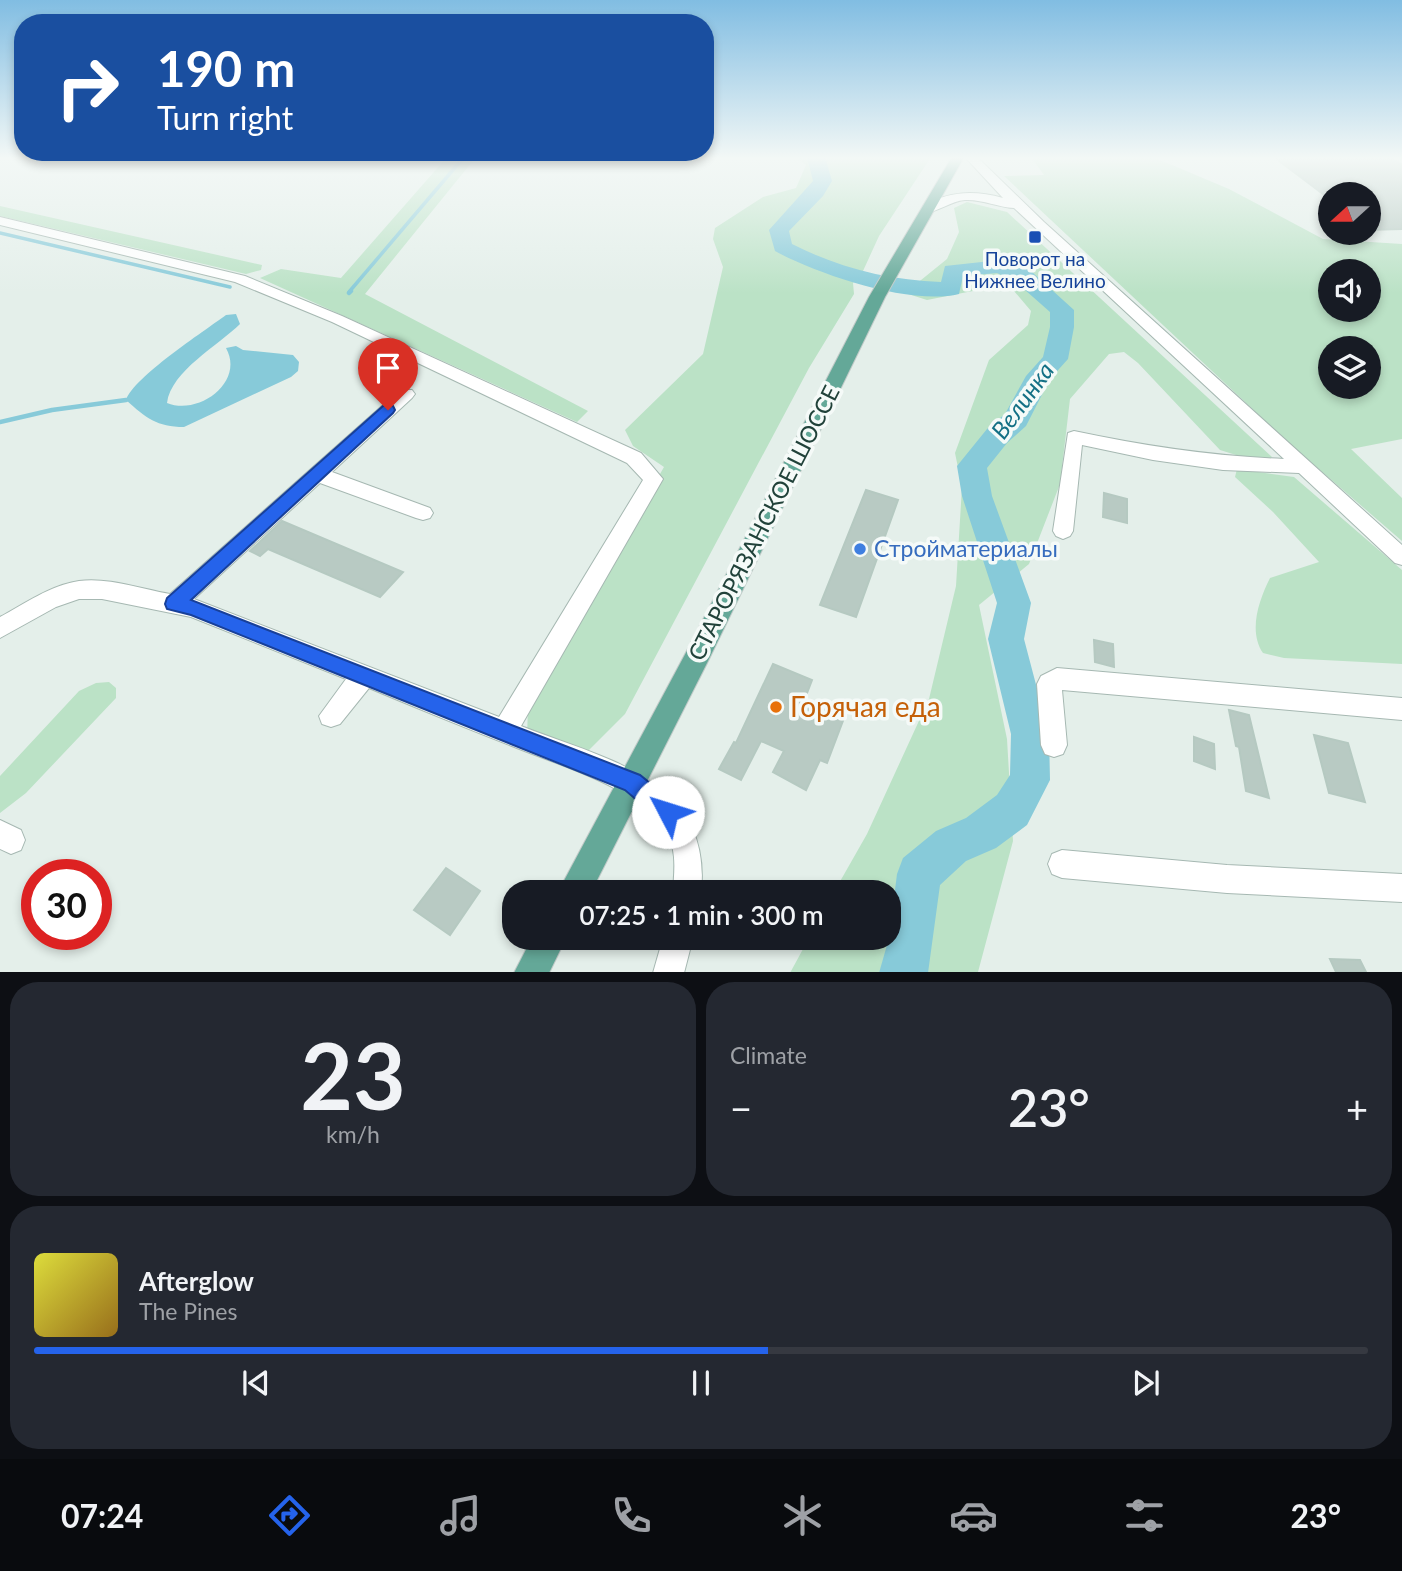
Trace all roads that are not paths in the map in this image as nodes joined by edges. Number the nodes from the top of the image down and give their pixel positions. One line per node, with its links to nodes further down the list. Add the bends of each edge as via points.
1 (931, 202): 5 (main road, СТАРОРЯЗАНСКОЕ ШОССЕ)
2 (938, 202): 5 (street)
3 (1006, 202): 6 (street)
4 (1015, 202): 6 (street)
5 (927, 209): 21 (main road, СТАРОРЯЗАНСКОЕ ШОССЕ, via 877,297)
6 (1026, 213): 9 (street)
7 (0, 220): 19 (street, via 240,279 337,318 634,458 653,479)
8 (406, 394): 10 (street)
9 (1302, 467): 12 (street, via 1176,457 1074,437); 13 (street)
10 (317, 474): 11 (street); 14 (street)
11 (423, 513)
12 (1063, 531)
13 (1402, 557)
14 (174, 604): 15 (street, via 103,590 78,590); 16 (street)
15 (0, 628)
16 (364, 676): 18 (street); 19 (street)
17 (1402, 709): 20 (street, via 1057,679 1049,684)
18 (331, 716)
19 (504, 731): 21 (street)
20 (1054, 745)
21 (632, 783): 23 (main road, СТАРОРЯЗАНСКОЕ ШОССЕ); 24 (street, via 680,828 688,847)
22 (1062, 864): 25 (street)
23 (580, 880)
24 (688, 880)
25 (1402, 888)
26 (543, 950): 28 (main road)
27 (674, 950): 29 (street)
28 (531, 972)
29 (668, 972)

